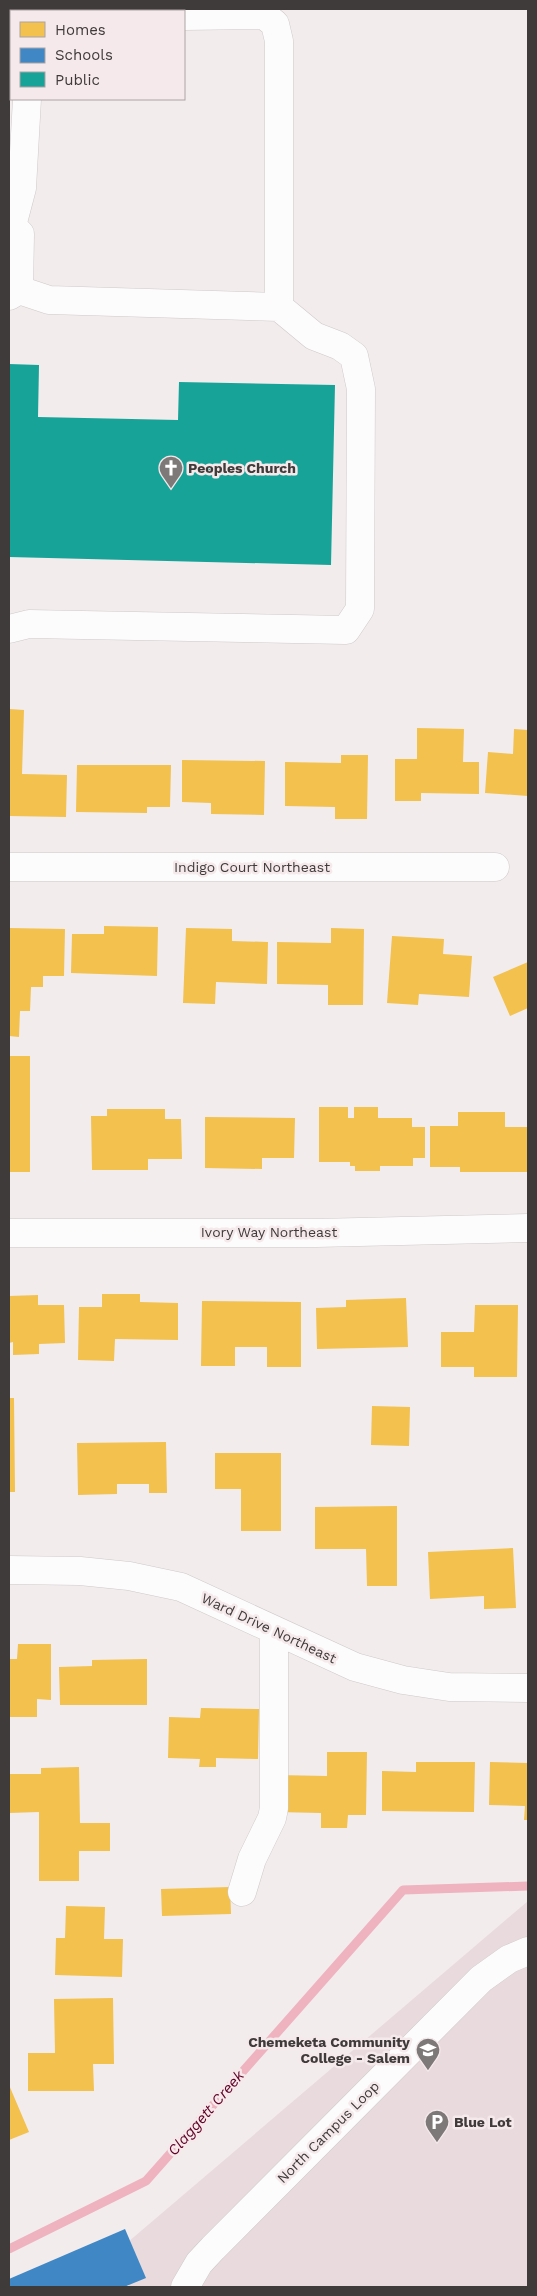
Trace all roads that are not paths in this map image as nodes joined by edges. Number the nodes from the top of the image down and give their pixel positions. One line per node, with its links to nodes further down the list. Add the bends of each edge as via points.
1 (185, 16): 5 (street, via 264,15 275,24 279,41)
2 (26, 100): 3 (street, via 22,188)
3 (10, 226): 4 (street, via 20,234)
4 (14, 293): 5 (street, via 49,300)
5 (279, 307): 6 (street, via 314,336 340,346 354,356 361,390 360,609 346,630 29,624)
6 (9, 629)
7 (9, 867): 8 (street, Indigo Court Northeast)
8 (495, 867)
9 (528, 1228): 10 (street, Ivory Way Northeast)
10 (9, 1232)
11 (9, 1570): 12 (street, Ward Drive Northeast, via 80,1571 130,1576 181,1587)
12 (274, 1631): 13 (street, Ward Drive Northeast, via 355,1667 403,1680 449,1687); 14 (street, via 274,1808)
13 (528, 1688)
14 (242, 1892)
15 (528, 1951): 16 (street, North Campus Loop, via 509,1959 481,1979 213,2248 199,2263)
16 (185, 2287)

